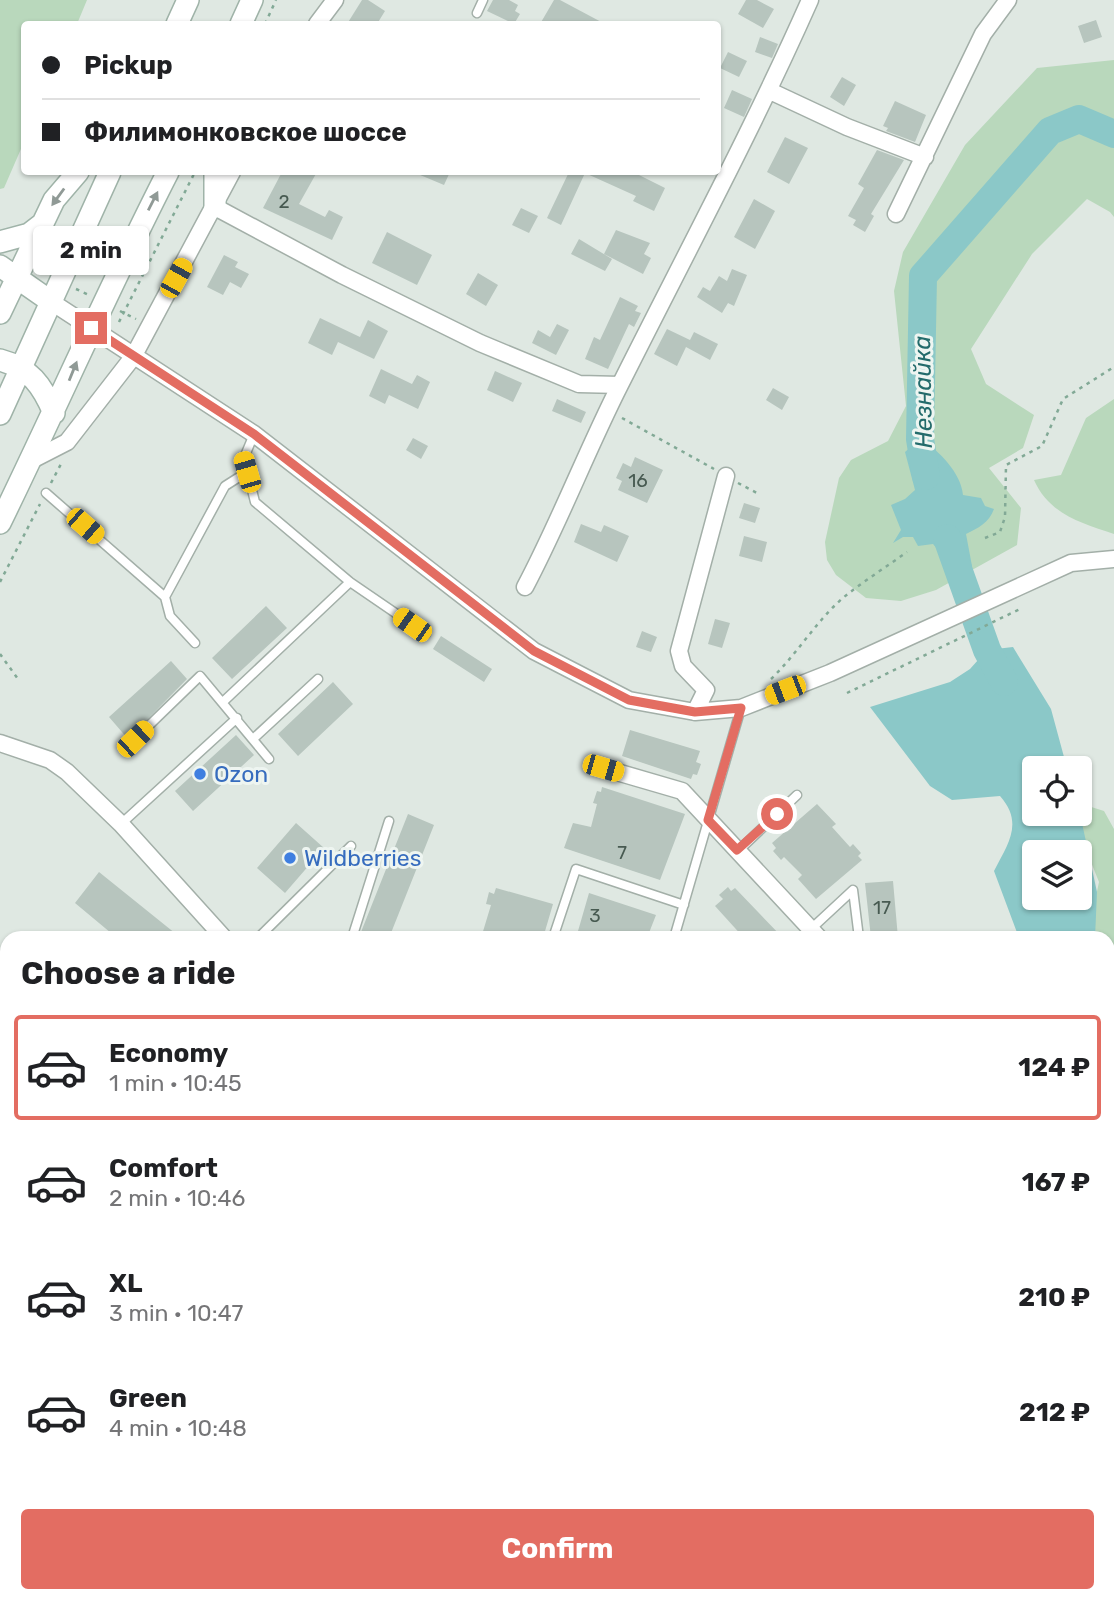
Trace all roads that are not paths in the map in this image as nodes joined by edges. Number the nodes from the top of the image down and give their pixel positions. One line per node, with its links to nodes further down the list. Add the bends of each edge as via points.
1 (188, 0): 8 (street)
2 (252, 0): 9 (street)
3 (335, 0): 10 (street)
4 (483, 0): 7 (lane)
5 (810, 0): 11 (street)
6 (1008, 0): 12 (street, via 983,34)
7 (477, 13)
8 (178, 21)
9 (242, 21)
10 (319, 21)
11 (770, 91): 12 (street); 29 (street)
12 (925, 157): 19 (street)
13 (75, 175): 20 (street, one-way to 20, via 54,200)
14 (109, 175): 23 (street)
15 (167, 175): 25 (street, one-way to 15)
16 (215, 175): 18 (street)
17 (231, 175): 18 (street)
18 (215, 207): 26 (street); 29 (street, via 480,343 579,384)
19 (896, 214)
20 (42, 224): 21 (street, via 29,234); 22 (street)
21 (0, 242)
22 (8, 272): 23 (street); 24 (street)
23 (50, 301): 25 (street); 28 (street)
24 (0, 313)
25 (91, 328): 26 (street); 30 (street, one-way to 25)
26 (133, 357): 32 (street); 33 (street, via 67,442)
27 (0, 360): 28 (street)
28 (21, 366): 30 (street, via 41,387); 31 (street)
29 (620, 385): 40 (street)
30 (54, 413): 33 (street)
31 (0, 414)
32 (254, 434): 34 (lane, via 243,458); 47 (street, via 534,651 629,700)
33 (30, 461): 37 (street)
34 (247, 472): 39 (lane, via 255,502); 41 (lane, via 225,486)
35 (726, 475): 47 (street, via 679,651 683,666 706,690)
36 (46, 493): 41 (lane)
37 (0, 523)
38 (1114, 559): 46 (street, via 1071,563 830,673)
39 (350, 582): 42 (lane); 45 (lane)
40 (525, 587)
41 (165, 597): 43 (lane, via 170,616)
42 (426, 634)
43 (195, 643)
44 (318, 679): 50 (lane)
45 (224, 701): 48 (lane); 49 (lane, via 200,676)
46 (741, 708): 47 (street); 55 (lane)
47 (695, 712)
48 (237, 718): 50 (lane); 57 (lane)
49 (135, 739)
50 (253, 739): 52 (lane)
51 (0, 743): 57 (street, via 50,760)
52 (269, 759)
53 (603, 768): 55 (street, via 682,791)
54 (797, 795): 59 (lane)
55 (708, 820): 59 (street); 60 (lane)
56 (389, 821): 63 (lane)
57 (121, 824): 61 (street)
58 (351, 846): 62 (lane)
59 (737, 850): 66 (street)
60 (684, 905): 64 (lane, via 576,869); 65 (lane)
61 (218, 931)
62 (265, 931)
63 (354, 931)
64 (554, 931)
65 (676, 931)
66 (812, 931)
67 (818, 931): 68 (lane, via 853,890)
68 (858, 931)

